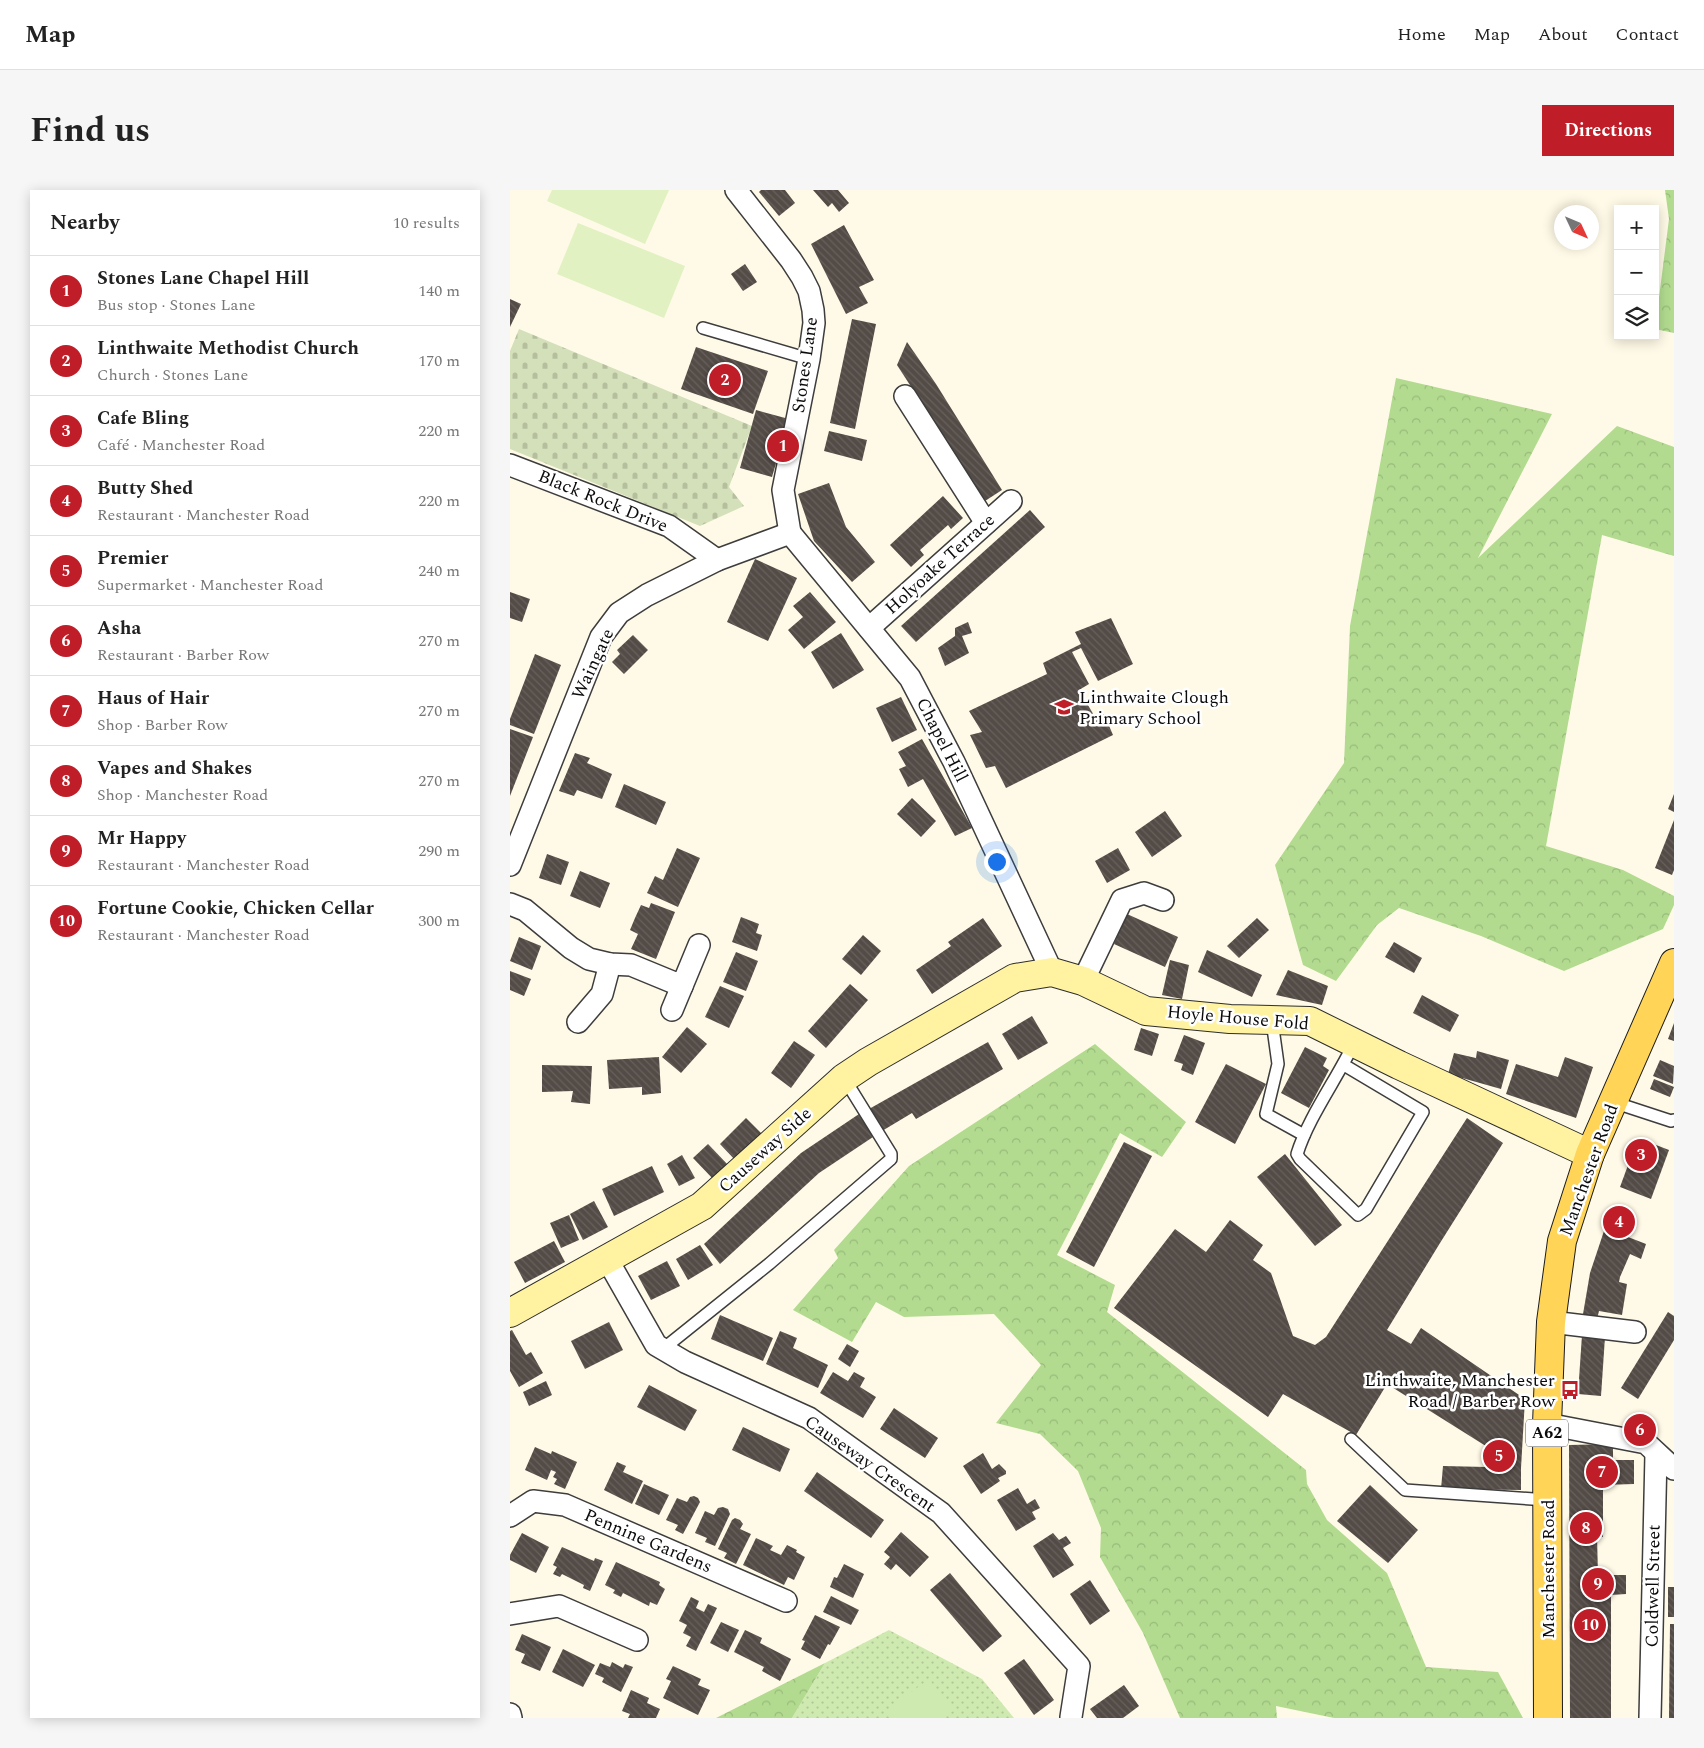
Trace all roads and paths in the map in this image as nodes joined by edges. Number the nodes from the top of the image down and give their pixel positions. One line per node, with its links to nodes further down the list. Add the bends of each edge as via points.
1 (736, 190): 3 (street, Stones Lane, via 791,260 809,291 814,323)
2 (703, 328): 3 (lane)
3 (809, 360): 8 (street, Stones Lane, via 783,490)
4 (905, 396): 7 (street)
5 (510, 465): 9 (street, Black Rock Drive, via 669,526)
6 (1011, 501): 7 (street, Holyoake Terrace)
7 (986, 523): 10 (street, Holyoake Terrace)
8 (790, 533): 9 (street, Waingate); 10 (street, Chapel Hill)
9 (718, 560): 11 (street, Waingate, via 647,595 619,613 602,636)
10 (869, 628): 17 (street, Chapel Hill, via 910,678 954,762)
11 (512, 852)
12 (1163, 900): 19 (street, via 1144,894 1122,900)
13 (510, 904): 16 (street, via 525,910 570,948 589,959)
14 (699, 945): 20 (street)
15 (1674, 963): 26 (main road, Manchester Road / A62)
16 (610, 964): 20 (street, via 631,965); 23 (street, via 602,994)
17 (1052, 972): 18 (street, Hoyle House Fold); 19 (street, Hoyle House Fold)
18 (1015, 978): 25 (street, Causeway Side)
19 (1083, 981): 22 (street, Hoyle House Fold, via 1146,1011)
20 (682, 986): 21 (street)
21 (672, 1010)
22 (1272, 1021): 24 (street, Hoyle House Fold, via 1310,1021); 28 (lane, via 1278,1064 1266,1114)
23 (578, 1022)
24 (1349, 1054): 28 (lane); 28 (lane, via 1423,1112 1362,1213 1358,1215 1300,1159 1297,1154); 29 (street, Hoyle House Fold)
25 (844, 1078): 30 (street, Causeway Side, via 702,1206); 34 (lane, via 891,1154 891,1159 769,1264)
26 (1613, 1102): 27 (lane); 29 (main road, Manchester Road / A62)
27 (1674, 1120)
28 (1304, 1135)
29 (1590, 1154): 32 (main road, Manchester Road / A62, via 1562,1241)
30 (607, 1259): 31 (street, Causeway Side); 34 (street, Causeway Crescent, via 656,1345)
31 (510, 1313)
32 (1551, 1322): 33 (street); 35 (main road, Manchester Road / A62)
33 (1636, 1332)
34 (663, 1349): 45 (street, Causeway Crescent, via 809,1418 941,1513 1079,1666)
35 (1547, 1424): 37 (street, via 1646,1443); 39 (main road, Manchester Road / A62)
36 (1351, 1439): 39 (lane, via 1405,1490)
37 (1656, 1454): 38 (street); 48 (street, Coldwell Street)
38 (1674, 1469)
39 (1547, 1500): 47 (main road, Manchester Road / A62)
40 (510, 1516): 41 (street, Pennine Gardens, via 533,1501 565,1505)
41 (786, 1600)
42 (510, 1614): 43 (street, via 559,1606)
43 (637, 1640)
44 (510, 1714): 46 (street)
45 (1070, 1717)
46 (511, 1718)
47 (1548, 1718)
48 (1650, 1718)

